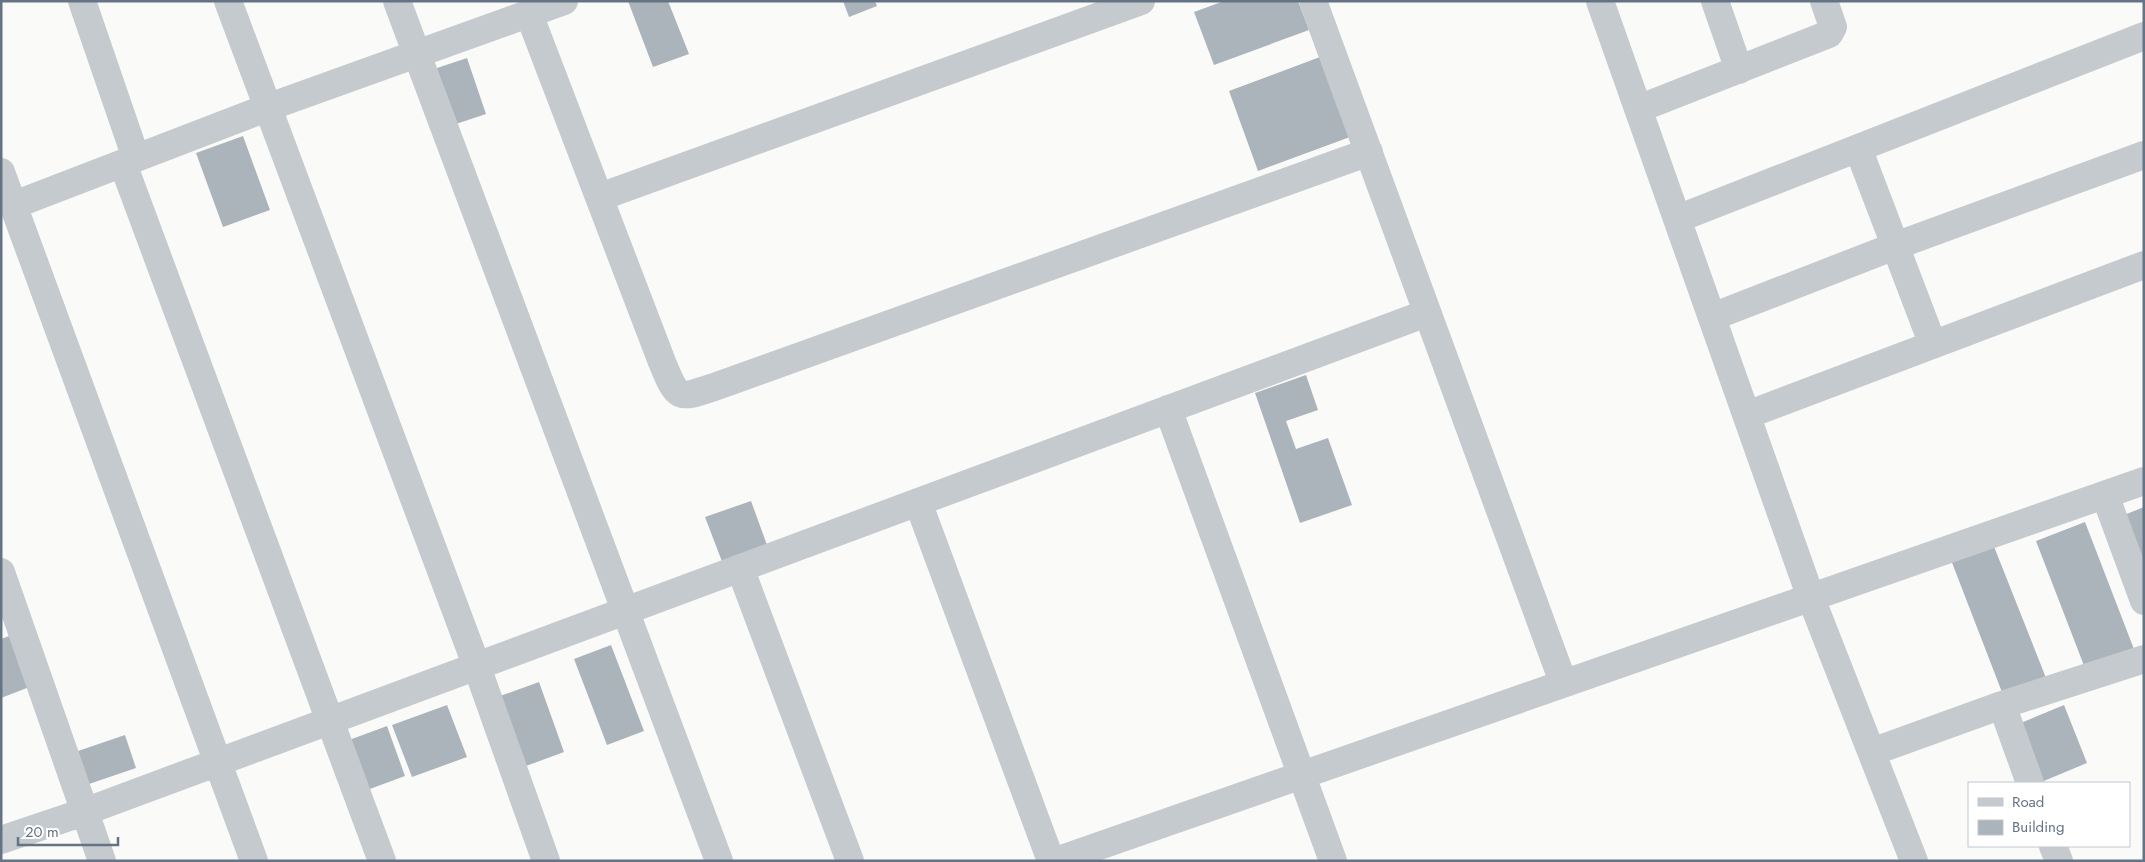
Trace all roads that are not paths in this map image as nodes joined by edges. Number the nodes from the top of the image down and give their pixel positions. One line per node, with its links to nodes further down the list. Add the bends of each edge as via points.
1 (82, 1): 19 (street)
2 (228, 1): 14 (street)
3 (397, 1): 12 (street)
4 (564, 1): 10 (street)
5 (1141, 1): 21 (street)
6 (1312, 1): 17 (street)
7 (1600, 1): 15 (street)
8 (1715, 1): 13 (street)
9 (1824, 1): 13 (street, via 1833,28 1830,34)
10 (529, 14): 12 (street); 21 (street)
11 (2144, 36): 16 (street)
12 (416, 56): 14 (street); 38 (street)
13 (1739, 70): 15 (street)
14 (269, 107): 19 (street); 40 (street)
15 (1638, 109): 23 (street)
16 (1858, 148): 23 (street); 24 (street)
17 (1368, 152): 21 (street, via 688,395 678,394 671,384); 26 (street)
18 (2144, 155): 24 (street)
19 (130, 161): 22 (street); 43 (street)
20 (1, 172): 22 (street)
21 (600, 197)
22 (14, 206): 45 (street)
23 (1677, 219): 27 (street)
24 (1895, 246): 27 (street); 28 (street)
25 (2144, 265): 28 (street)
26 (1427, 313): 29 (street); 41 (street)
27 (1712, 317): 30 (street)
28 (1933, 345): 30 (street)
29 (1168, 409): 33 (street); 46 (street)
30 (1747, 415): 36 (street)
31 (2144, 481): 32 (street)
32 (2105, 495): 36 (street); 37 (street)
33 (918, 502): 34 (street); 57 (street)
34 (740, 568): 38 (street); 56 (street)
35 (1, 572): 48 (street)
36 (1811, 598): 41 (street); 44 (street)
37 (2144, 601)
38 (627, 612): 40 (street); 55 (street)
39 (2144, 659): 42 (street)
40 (477, 666): 43 (street); 54 (street)
41 (1563, 682): 46 (street)
42 (2002, 705): 44 (street); 47 (street)
43 (330, 721): 45 (street); 53 (street)
44 (1872, 752): 60 (street)
45 (218, 763): 48 (street); 52 (street)
46 (1301, 774): 58 (street); 59 (street)
47 (2030, 782)
48 (84, 812): 49 (street); 51 (street)
49 (1, 840)
50 (2053, 847): 61 (street)
51 (102, 861)
52 (254, 861)
53 (382, 861)
54 (546, 861)
55 (719, 861)
56 (850, 861)
57 (1051, 861)
58 (1056, 861)
59 (1333, 861)
60 (1914, 861)
61 (2059, 861)

